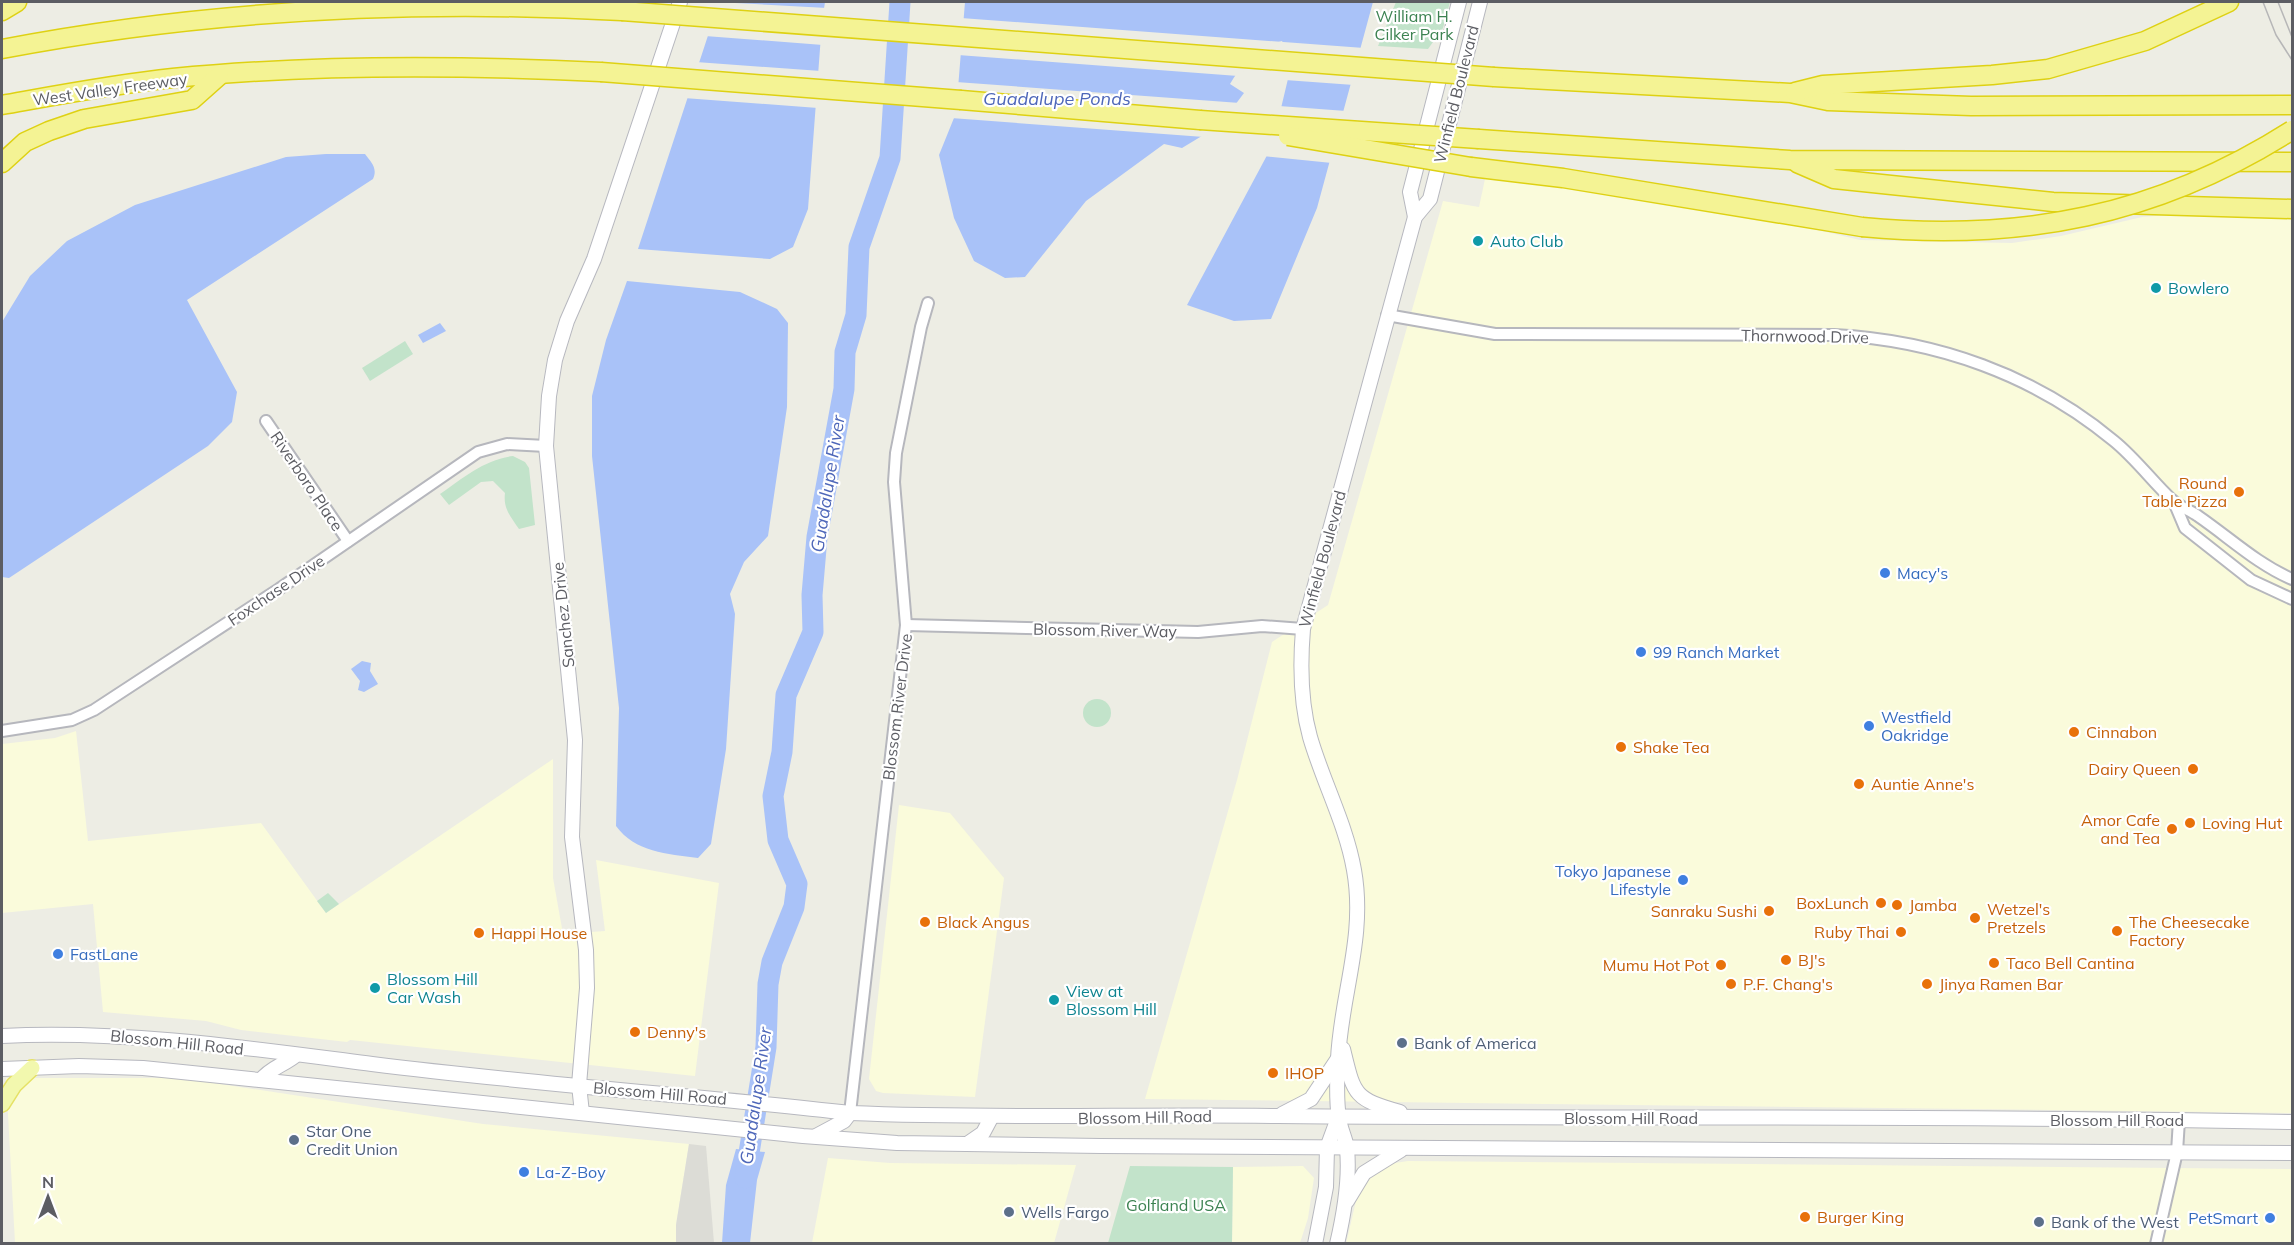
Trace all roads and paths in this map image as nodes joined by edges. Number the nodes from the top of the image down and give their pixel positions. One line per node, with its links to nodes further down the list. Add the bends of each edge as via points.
1 (17, 2): 7 (highway)
2 (546, 2): 8 (highway, via 348,5 227,14); 10 (highway, bridge, via 1494,77)
3 (680, 2): 23 (main road, Sanchez Drive, via 594,259 555,360)
4 (1459, 2): 19 (main road, Winfield Boulevard, via 1410,192)
5 (1480, 2): 19 (main road, Winfield Boulevard, via 1430,200)
6 (2221, 6): 10 (highway, via 2145,41 2048,69 1823,86)
7 (2, 11)
8 (2, 48)
9 (219, 76): 11 (highway, West Valley Freeway, via 134,83); 13 (highway, West Valley Freeway, bridge, via 281,70 452,66 601,72); 17 (highway, via 192,100 84,119 49,130 25,142)
10 (1790, 93): 12 (highway, via 1828,101 1971,106)
11 (2, 105)
12 (2291, 105)
13 (1200, 120): 14 (highway, bridge, via 1862,227 1933,232 2025,228 2141,203 2237,163); 15 (highway, bridge)
14 (2292, 130)
15 (1790, 160): 16 (highway); 18 (highway, via 1834,179 1912,189 2053,202)
16 (2292, 162)
17 (2, 163)
18 (2292, 209)
19 (1415, 217): 21 (main road, Winfield Boulevard)
20 (928, 303): 28 (street, Blossom River Drive, via 895,472)
21 (1387, 315): 24 (street, Thornwood Drive, via 1495,334 1834,334 1929,346 1969,358 2047,394 2114,441); 29 (main road, Winfield Boulevard)
22 (266, 421): 25 (street, Riverboro Place)
23 (546, 446): 25 (street, Foxchase Drive, via 507,444 478,452); 38 (main road, Sanchez Drive, via 575,736 572,837 587,988)
24 (2174, 502): 26 (street, Thornwood Drive, via 2259,562); 27 (street, Thornwood Drive, via 2185,528 2250,580)
25 (348, 541): 30 (street, Foxchase Drive, via 94,710 72,720)
26 (2292, 579)
27 (2292, 599)
28 (906, 625): 29 (street, Blossom River Way, via 1198,632 1262,626); 41 (street, Blossom River Drive)
29 (1303, 629): 32 (main road, Winfield Boulevard, via 1300,676 1310,736 1354,871 1358,916 1354,964)
30 (2, 731)
31 (2, 1036): 33 (main road, Blossom Hill Road, via 117,1035)
32 (1340, 1039): 34 (main road, Winfield Boulevard); 43 (main road, via 1353,1087 1360,1098)
33 (296, 1055): 37 (main road); 38 (main road, Blossom Hill Road)
34 (1338, 1058): 42 (main road, via 1311,1099); 45 (main road, Winfield Boulevard)
35 (32, 1068): 36 (main road, Blossom Hill Road); 37 (main road, Blossom Hill Road, via 132,1068); 39 (main road)
36 (2, 1069)
37 (261, 1080): 40 (main road, Blossom Hill Road)
38 (579, 1085): 40 (main road, Sanchez Drive); 41 (main road, Blossom Hill Road)
39 (2, 1104)
40 (582, 1113): 48 (main road, Blossom Hill Road)
41 (850, 1113): 44 (main road, Blossom Hill Road); 48 (main road, via 844,1121)
42 (1279, 1116): 44 (main road, Blossom Hill Road); 45 (main road, Blossom Hill Road)
43 (1419, 1117): 45 (main road, Blossom Hill Road); 46 (main road, Blossom Hill Road)
44 (992, 1118): 49 (main road, via 983,1133)
45 (1338, 1118): 50 (main road, Winfield Boulevard); 51 (main road, Winfield Boulevard)
46 (2179, 1120): 47 (main road, Blossom Hill Road); 53 (street)
47 (2292, 1122)
48 (808, 1136): 49 (main road, Blossom Hill Road)
49 (967, 1144): 50 (main road, Blossom Hill Road)
50 (1327, 1148): 51 (main road, Blossom Hill Road); 56 (main road, Winfield Boulevard, via 1323,1214)
51 (1347, 1148): 52 (main road, Blossom Hill Road); 55 (main road, Winfield Boulevard)
52 (1402, 1149): 53 (main road, Blossom Hill Road); 55 (main road, via 1364,1173)
53 (2176, 1152): 54 (main road, Blossom Hill Road); 58 (street)
54 (2292, 1153)
55 (1343, 1208): 57 (main road, Winfield Boulevard)
56 (1315, 1244)
57 (1337, 1244)
58 (2156, 1244)

